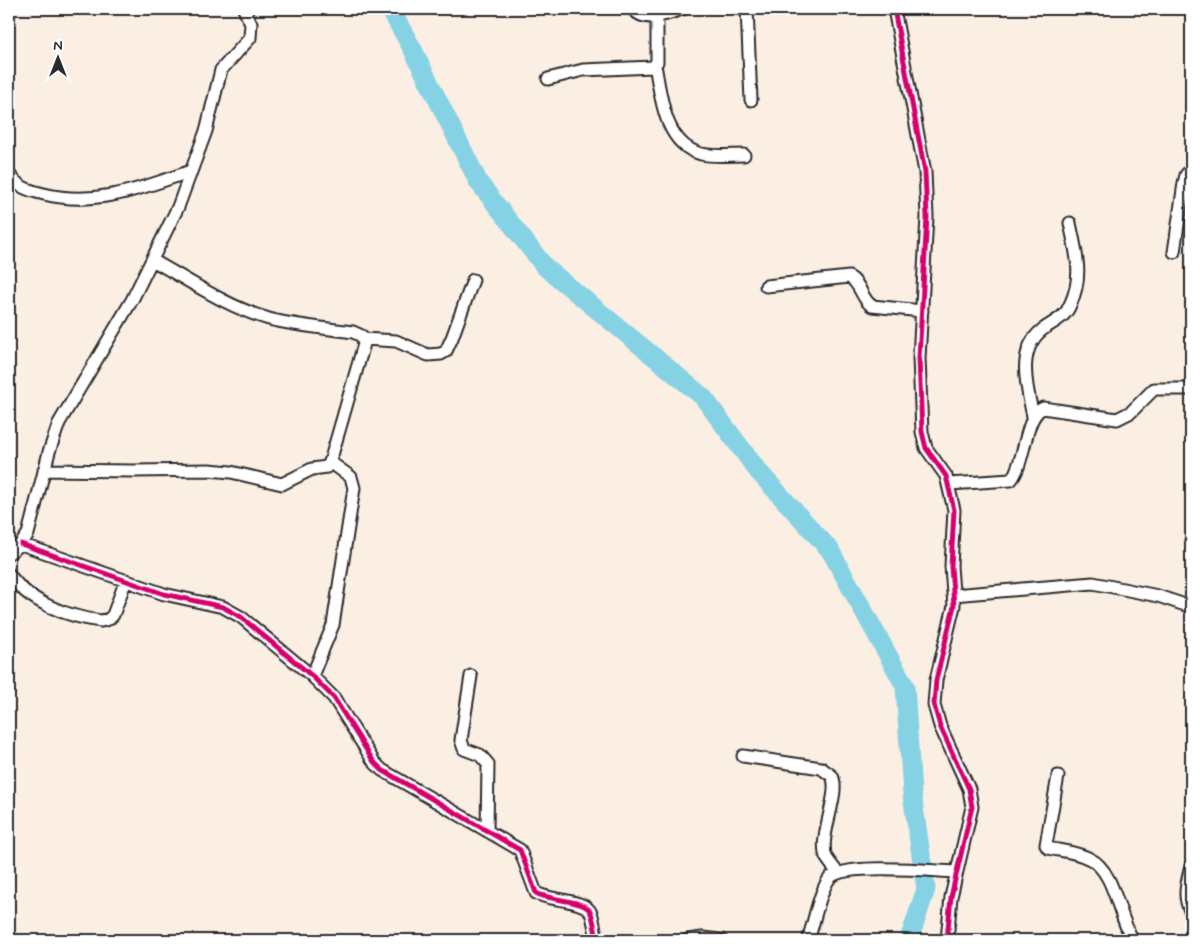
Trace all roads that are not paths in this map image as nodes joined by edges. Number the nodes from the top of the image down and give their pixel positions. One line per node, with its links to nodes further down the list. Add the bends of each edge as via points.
1 (244, 9): 12 (street, via 251,24 250,38 221,70 206,131)
2 (633, 9): 6 (street, via 644,16)
3 (684, 9): 6 (street)
4 (747, 9): 9 (street)
5 (894, 9): 19 (street, via 925,172 927,217)
6 (658, 17): 7 (street)
7 (655, 65): 8 (street, via 648,68 583,70); 10 (street, via 665,117 686,146 704,155)
8 (548, 79)
9 (751, 100)
10 (744, 155)
11 (1191, 169): 15 (street, via 1184,183)
12 (191, 171): 13 (street, via 121,193 84,200 64,199 24,189); 16 (street, via 178,207)
13 (9, 174)
14 (1070, 223): 22 (street, via 1078,280 1066,313 1034,338 1027,349 1027,384)
15 (1174, 252)
16 (152, 260): 20 (street, via 215,296 262,316 359,333); 24 (street, via 59,423)
17 (473, 280): 20 (street, via 452,338 441,354 428,355 396,341)
18 (766, 286): 19 (street, via 849,277 857,283 872,306)
19 (922, 311): 25 (street, via 919,358 922,432 926,448)
20 (364, 339): 23 (street)
21 (1191, 389): 22 (street, via 1154,389 1131,412 1117,419 1048,407)
22 (1033, 416): 25 (street, via 1019,469 1011,480)
23 (330, 462): 24 (street, via 327,467 312,469 282,484 209,470); 32 (street, via 351,477 354,488 333,625)
24 (44, 470): 26 (street, via 28,534)
25 (949, 484): 30 (street, via 954,510 951,566)
26 (21, 544): 27 (street); 29 (street)
27 (9, 553)
28 (9, 574): 29 (street, via 19,588 36,601 101,621 113,615)
29 (126, 580): 32 (street, via 172,596 222,607 241,616)
30 (954, 595): 31 (street, via 1093,583 1158,596); 38 (street, via 953,613 934,695 940,726 971,797 970,821)
31 (1191, 607)
32 (312, 676): 36 (street, via 334,698 382,770)
33 (471, 676): 36 (street, via 461,740 464,749 480,755 488,764)
34 (743, 756): 39 (street, via 821,768 832,776 834,786 824,844 826,858)
35 (1058, 776): 46 (street, via 1046,845 1090,858 1099,864 1107,875 1123,922)
36 (487, 831): 41 (street, via 520,850 536,893 548,899 585,905)
37 (1191, 866): 40 (street, via 1185,891)
38 (956, 872): 39 (street, via 849,870); 45 (street)
39 (838, 873): 44 (street, via 832,875 826,884)
40 (1191, 912)
41 (597, 940)
42 (688, 940): 43 (street)
43 (721, 940)
44 (808, 940)
45 (947, 940)
46 (1133, 940)

